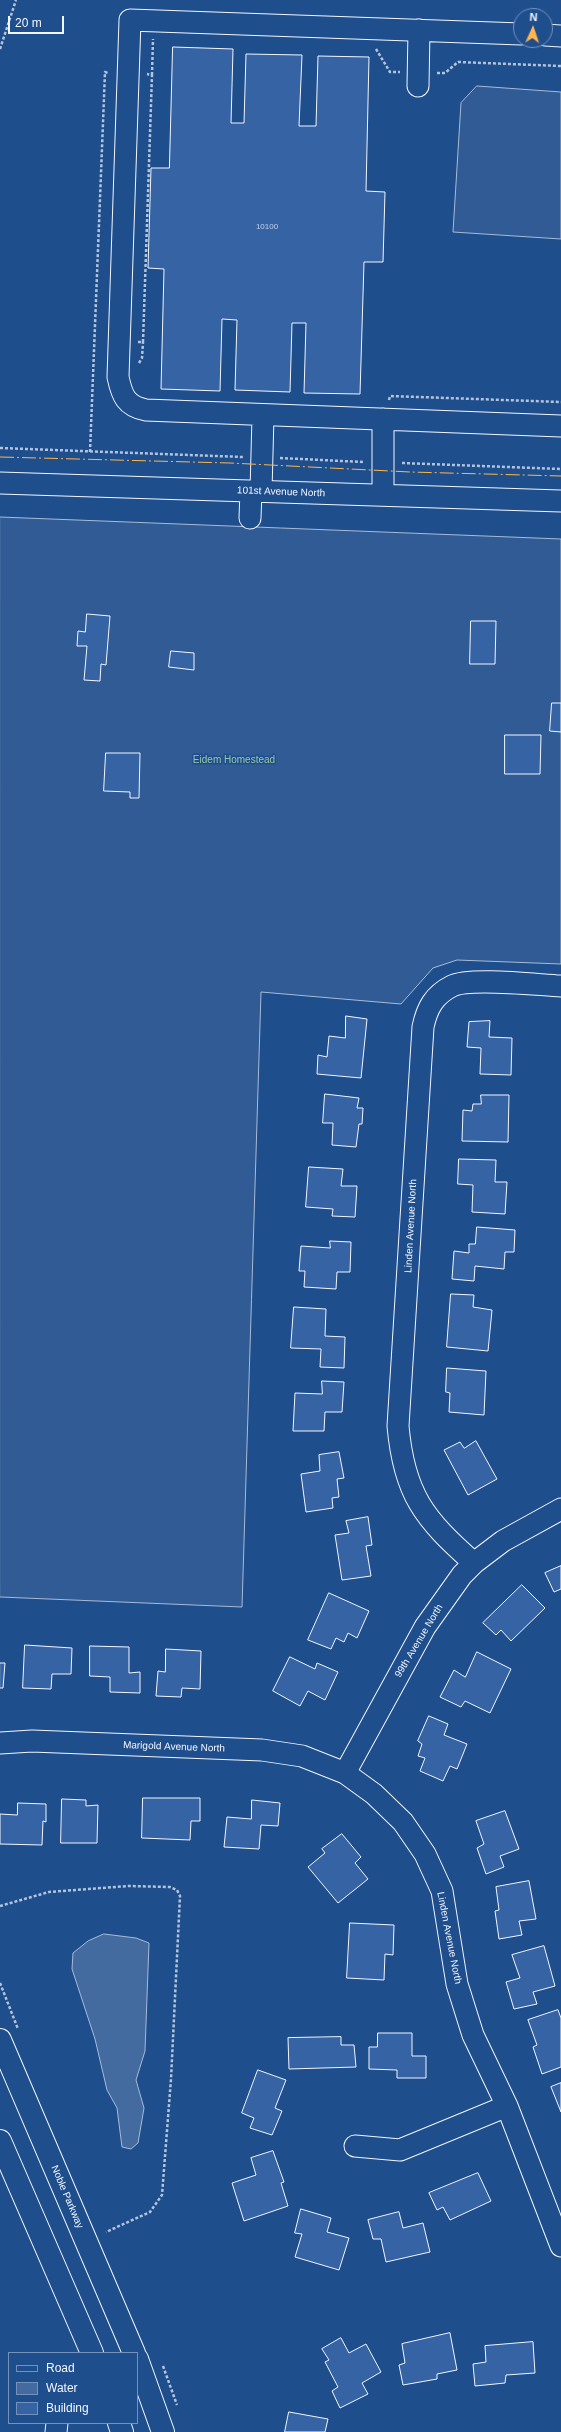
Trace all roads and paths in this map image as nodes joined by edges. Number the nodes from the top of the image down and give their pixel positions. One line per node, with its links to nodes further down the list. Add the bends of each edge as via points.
1 (16, 0): 6 (path)
2 (419, 30): 3 (street); 9 (street); 10 (street, via 130,20 118,377 121,394 128,403 146,410)
3 (513, 34)
4 (153, 36): 8 (path)
5 (374, 44): 9 (path, via 390,72)
6 (0, 48)
7 (561, 66): 9 (path, via 458,62 445,73)
8 (152, 75)
9 (418, 79)
10 (263, 416): 11 (street); 14 (street)
11 (383, 420): 12 (street); 15 (street)
12 (561, 426)
13 (0, 483): 14 (street, 101st Avenue North)
14 (256, 491): 15 (street, 101st Avenue North); 17 (street)
15 (383, 495): 16 (street, 101st Avenue North)
16 (561, 501)
17 (250, 518)
18 (561, 986): 20 (street, Linden Avenue North, via 472,983 454,985 438,995 427,1009 423,1027 398,1426 400,1452 406,1477 417,1500 432,1522)
19 (561, 1509): 20 (street, 99th Avenue North)
20 (474, 1562): 22 (street, 99th Avenue North, via 425,1627)
21 (0, 1743): 22 (street, Marigold Avenue North, via 32,1741 262,1750 302,1756)
22 (345, 1773): 25 (street, Linden Avenue North, via 374,1794 403,1822 425,1854 442,1891 457,1984 473,2035)
23 (0, 1906): 28 (path, via 49,1892 129,1886 170,1887 177,1890 180,1896 171,2079 162,2195 150,2212)
24 (0, 2040): 31 (main road, Noble Parkway)
25 (507, 2106): 27 (street, via 400,2150); 29 (street, Linden Avenue North)
26 (0, 2141): 30 (main road)
27 (355, 2146)
28 (106, 2232)
29 (561, 2246)
30 (86, 2349)
31 (134, 2352)
32 (138, 2362): 33 (main road)
33 (163, 2432)

